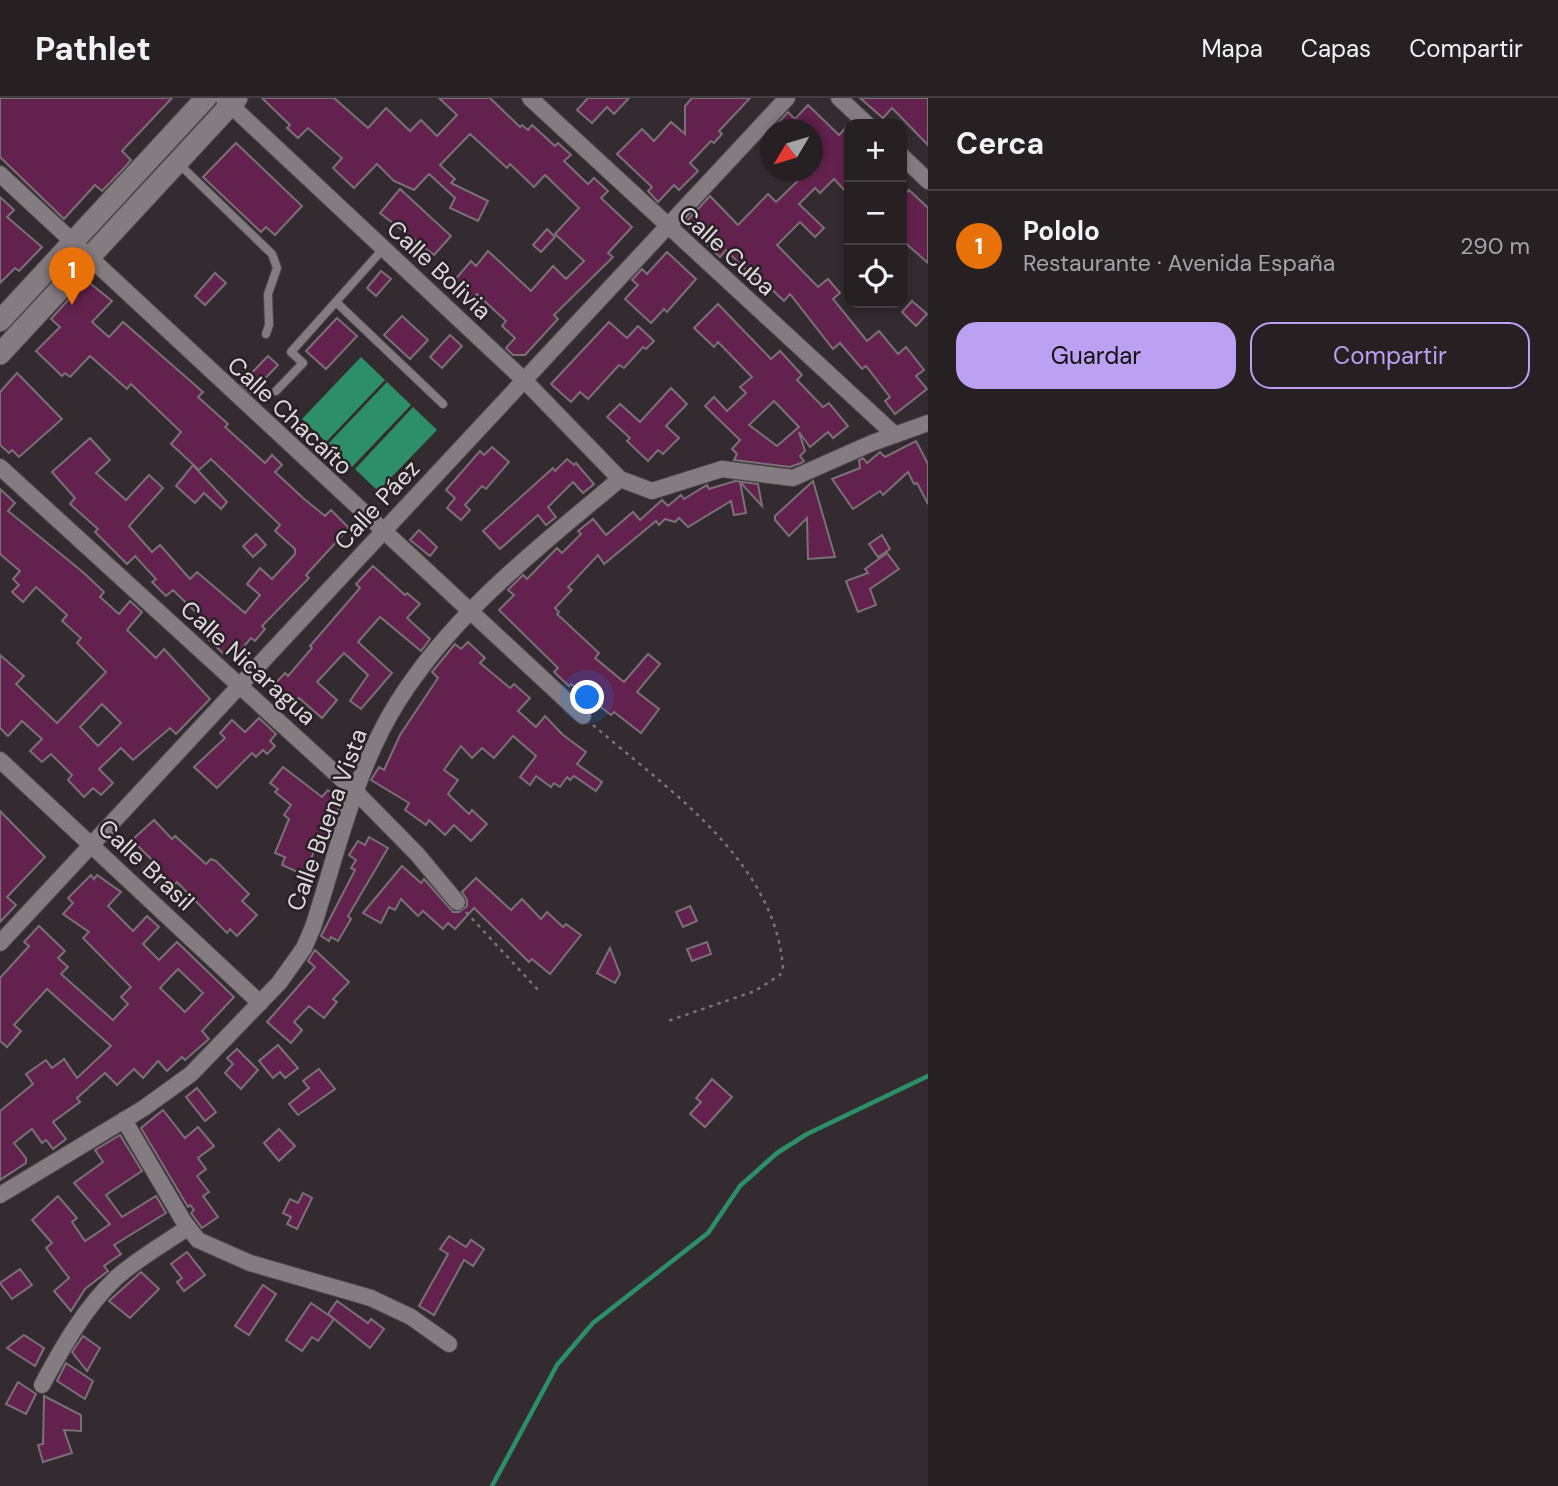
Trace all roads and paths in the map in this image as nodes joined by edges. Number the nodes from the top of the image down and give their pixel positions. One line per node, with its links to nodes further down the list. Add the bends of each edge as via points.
1 (206, 98): 14 (main road)
2 (530, 98): 7 (street, Calle Cuba)
3 (556, 98): 7 (street)
4 (787, 98): 13 (street, Calle Páez)
5 (839, 98): 8 (street)
6 (230, 100): 10 (main road); 15 (street, Calle Bolivia)
7 (544, 111): 13 (street, Calle Cuba)
8 (862, 119)
9 (907, 161): 12 (street)
10 (177, 162): 16 (main road); 19 (lane, via 272,254 277,268 268,294)
11 (0, 174): 14 (street, Calle Chacaíto)
12 (928, 181)
13 (667, 227): 21 (street, Calle Páez); 25 (street, Calle Cuba)
14 (72, 243): 16 (street, Calle Chacaíto); 18 (main road)
15 (383, 249): 17 (lane); 21 (street, Calle Bolivia)
16 (89, 258): 20 (main road); 28 (street, Calle Chacaíto)
17 (336, 302): 22 (lane, via 291,352 303,363); 23 (lane)
18 (0, 321)
19 (266, 334)
20 (0, 354)
21 (524, 380): 27 (street, Calle Bolivia); 28 (street, Calle Páez)
22 (276, 391)
23 (443, 404)
24 (928, 424): 25 (street)
25 (895, 435): 27 (street, via 793,478 722,470 652,491)
26 (0, 467): 30 (street, Calle Nicaragua)
27 (620, 478): 29 (street, Calle Buena Vista)
28 (382, 532): 29 (street, Calle Chacaíto); 30 (street, Calle Páez)
29 (468, 612): 31 (street, Calle Chacaíto); 33 (street, Calle Buena Vista, via 397,703 372,750)
30 (239, 686): 33 (street, Calle Nicaragua); 34 (street, Calle Páez)
31 (583, 716): 39 (path, via 727,847 763,898 773,923 782,959 780,975 755,991)
32 (0, 760): 34 (street, Calle Brasil)
33 (357, 793): 35 (street, Calle Nicaragua); 38 (street, Calle Buena Vista, via 304,948)
34 (91, 845): 36 (street, Calle Páez); 38 (street, Calle Brasil)
35 (457, 902): 37 (path)
36 (0, 943)
37 (539, 991)
38 (260, 1003): 40 (street, Calle Buena Vista, via 191,1074)
39 (668, 1021)
40 (124, 1120): 41 (street, Calle Buena Vista); 42 (street)
41 (0, 1195)
42 (187, 1228): 43 (street, via 198,1240 240,1259 394,1308); 44 (street, via 106,1288)
43 (449, 1344)
44 (42, 1385)

